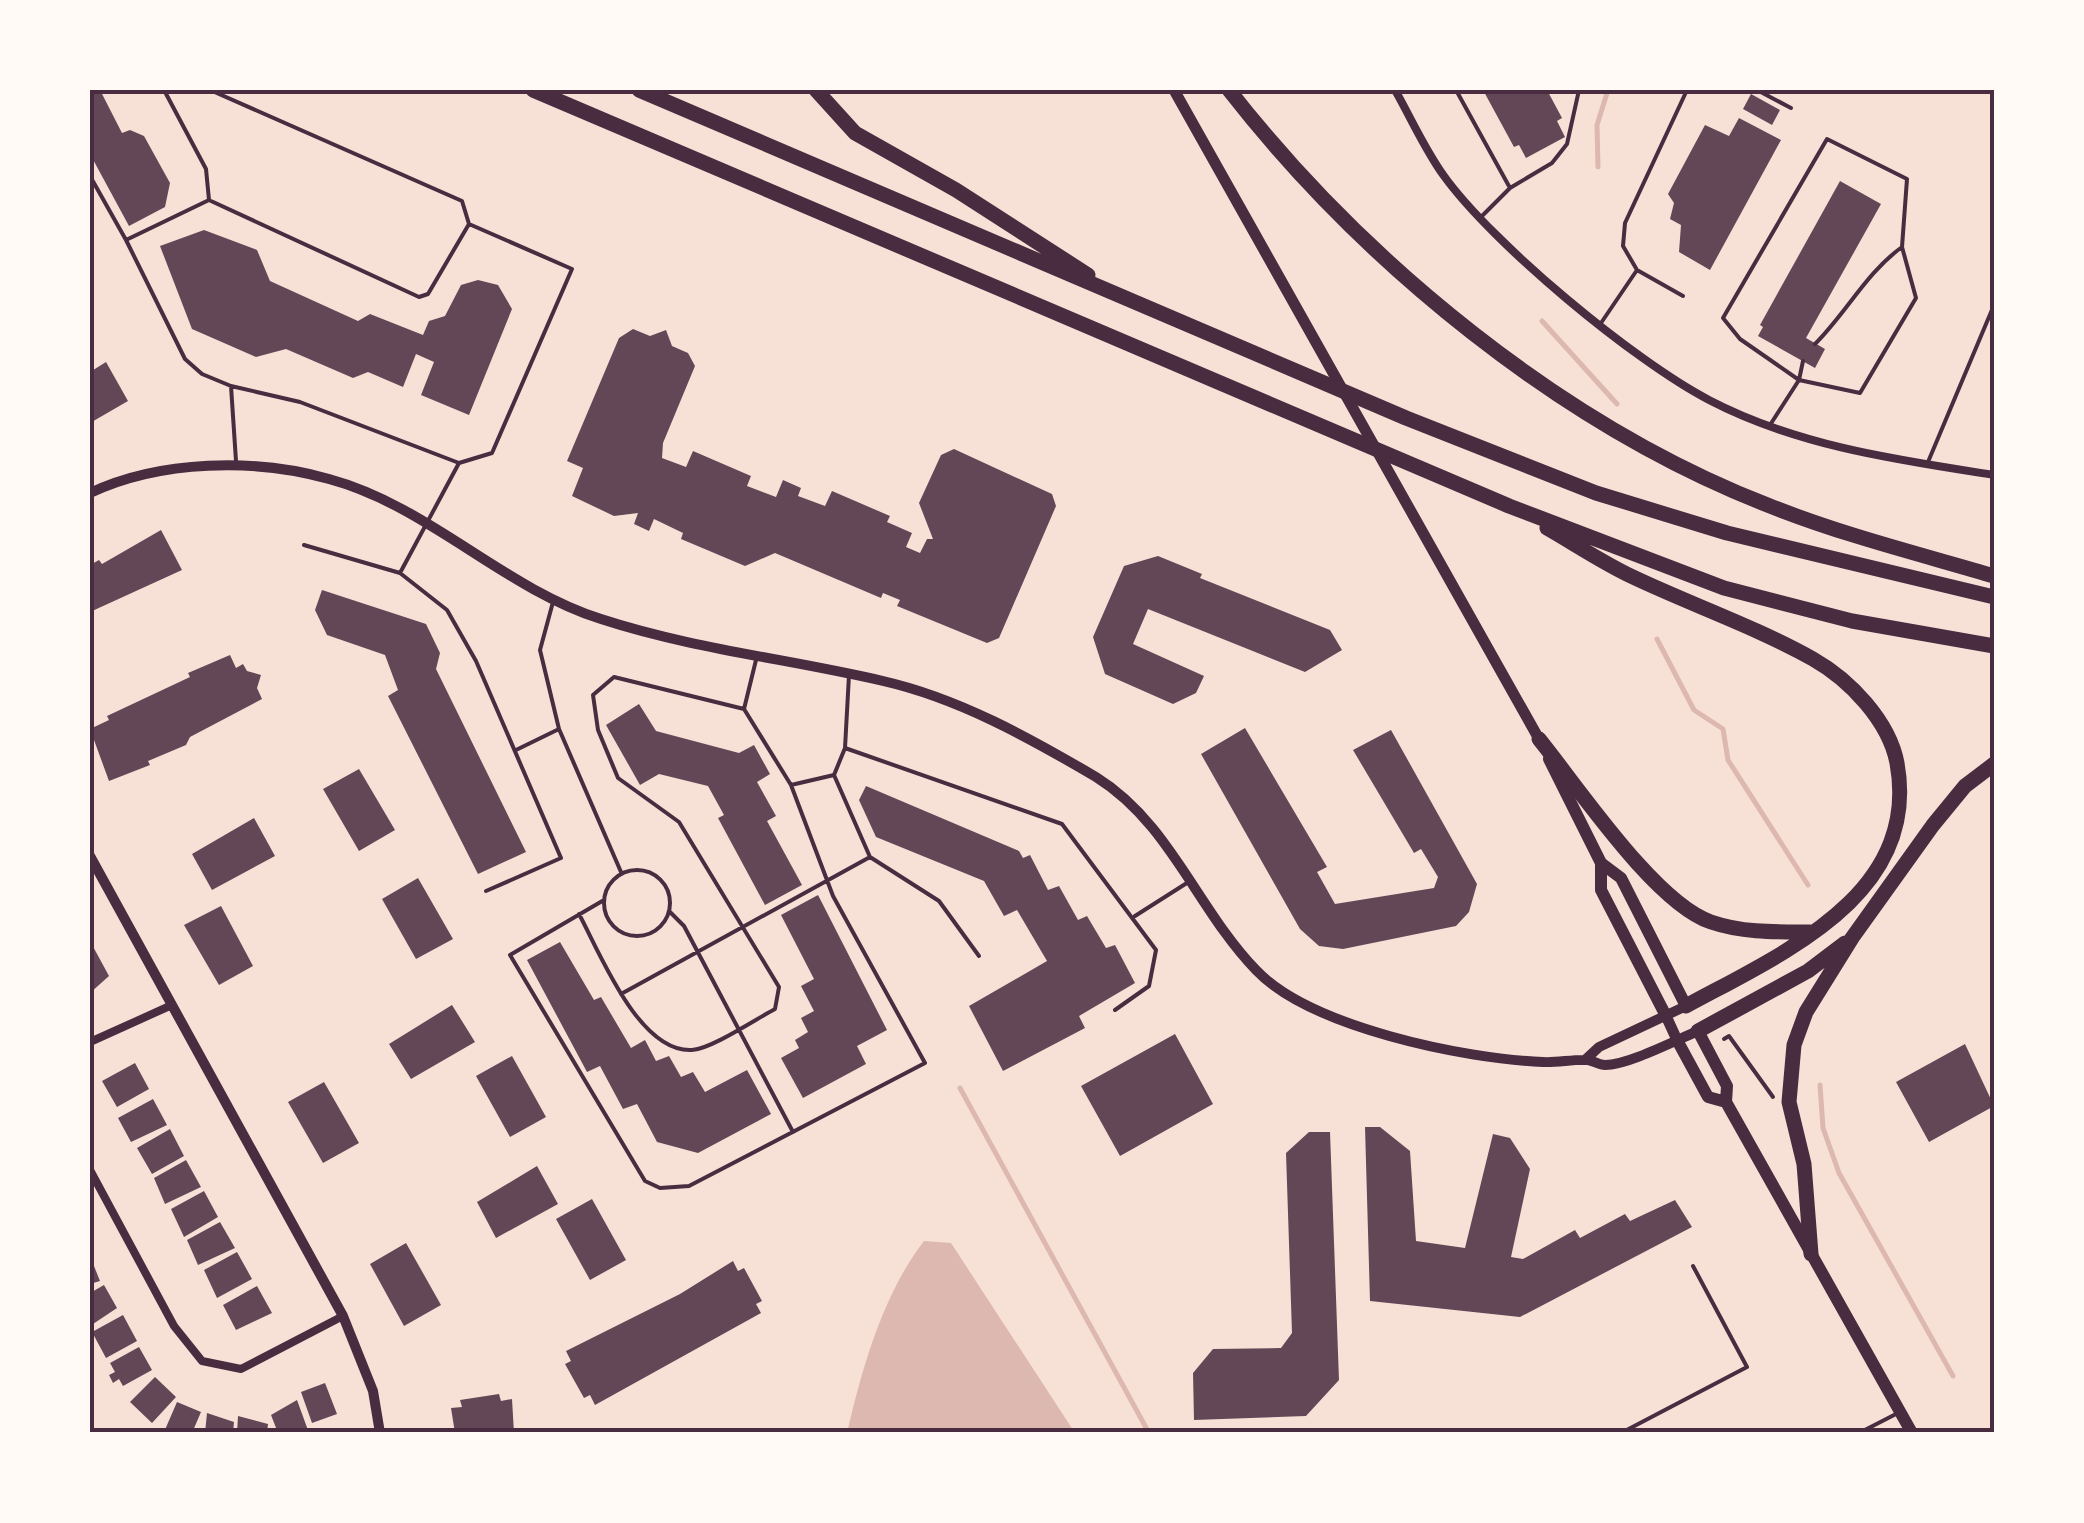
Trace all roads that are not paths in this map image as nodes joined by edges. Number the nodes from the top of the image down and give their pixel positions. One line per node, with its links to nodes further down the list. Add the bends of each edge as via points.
1 (164, 90): 16 (lane, via 206,169)
2 (210, 90): 18 (lane, via 462,201)
3 (533, 90): 38 (highway)
4 (638, 90): 24 (highway)
5 (816, 90): 24 (highway, via 855,133)
6 (1174, 90): 50 (main road)
7 (1229, 90): 42 (highway, via 1273,146 1400,274 1581,409 1766,505)
8 (1396, 90): 17 (street, via 1442,174)
9 (1456, 90): 15 (lane)
10 (1579, 90): 15 (lane, via 1567,144 1552,162)
11 (1687, 90): 21 (lane, via 1625,223 1624,246)
12 (1757, 90): 13 (lane)
13 (1791, 108)
14 (90, 176): 19 (lane)
15 (1510, 188): 17 (lane)
16 (209, 200): 18 (lane, via 419,297 428,294); 19 (lane)
17 (1480, 218): 27 (street)
18 (469, 224): 33 (lane, via 572,270 492,453)
19 (126, 240): 31 (lane, via 185,359)
20 (1902, 247): 28 (lane, via 1875,266); 30 (lane, via 1916,298 1860,393); 30 (lane, via 1907,180 1828,138 1723,318 1740,340)
21 (1637, 270): 23 (lane); 27 (lane)
22 (90, 286): 26 (lane)
23 (1683, 296)
24 (1126, 298): 43 (highway, via 1596,494 1727,533)
25 (1994, 305): 34 (lane)
26 (90, 306)
27 (1600, 323): 32 (street, via 1708,400)
28 (1816, 344)
29 (1803, 361): 30 (lane)
30 (1798, 380): 32 (lane)
31 (231, 386): 33 (lane, via 300,402); 35 (lane)
32 (1770, 424): 34 (street, via 1877,457)
33 (459, 463): 39 (lane)
34 (1928, 465): 36 (street)
35 (237, 468): 37 (street, via 170,468); 39 (street, via 329,478)
36 (1994, 475)
37 (90, 493)
38 (1508, 506): 45 (highway, via 1724,588); 68 (highway, via 1628,575 1815,660 1865,701 1894,746 1901,820 1871,884)
39 (425, 523): 41 (lane); 44 (street)
40 (304, 545): 41 (lane)
41 (400, 573): 52 (lane, via 447,610)
42 (1994, 576)
43 (1994, 596)
44 (554, 598): 46 (street, via 598,618); 49 (lane, via 540,650)
45 (1994, 646)
46 (756, 658): 47 (street); 48 (lane)
47 (849, 675): 51 (lane); 61 (street, via 962,705 1099,780 1153,824)
48 (744, 709): 55 (lane); 67 (lane, via 614,676 593,694 598,730 618,778 680,822)
49 (560, 729): 52 (lane); 59 (lane)
50 (1538, 739): 58 (main road); 68 (highway, via 1672,898 1707,921 1740,930)
51 (845, 748): 54 (lane); 66 (lane, via 1062,824)
52 (516, 750): 62 (lane, via 561,858)
53 (1994, 764): 69 (highway, via 1955,799)
54 (834, 775): 55 (lane); 57 (lane)
55 (791, 785): 60 (lane)
56 (90, 856): 73 (street)
57 (870, 858): 60 (lane); 71 (lane, via 939,902)
58 (1601, 864): 74 (main road, via 1620,878); 76 (main road, via 1601,890)
59 (621, 874): 63 (lane); 64 (lane, via 653,874 667,890)
60 (829, 878): 67 (lane); 83 (lane, via 832,896 924,1063)
61 (1190, 881): 66 (lane); 81 (street, via 1259,974 1302,1006 1350,1026 1504,1058)
62 (486, 891)
63 (604, 900): 64 (lane, via 609,921 626,935 658,929); 65 (lane)
64 (669, 911): 70 (lane)
65 (579, 914): 72 (lane); 83 (lane, via 510,955 645,1180 660,1188 689,1186)
66 (1134, 916): 75 (lane, via 1156,950 1149,986)
67 (745, 926): 70 (lane); 77 (lane, via 780,996 775,1009)
68 (1814, 932): 74 (highway)
69 (1852, 938): 78 (highway, via 1808,972); 85 (highway, via 1806,1012 1794,1045 1789,1102 1804,1164)
70 (698, 952): 72 (lane); 77 (lane)
71 (979, 956)
72 (621, 994): 77 (lane, via 644,1027 667,1045 694,1050)
73 (172, 1005): 80 (street); 87 (street)
74 (1686, 1006): 76 (street); 78 (main road)
75 (1115, 1010)
76 (1666, 1016): 79 (main road); 81 (street)
77 (738, 1028): 83 (lane)
78 (1698, 1030): 79 (street); 82 (main road, via 1728,1086)
79 (1677, 1040): 81 (street, via 1606,1065); 82 (main road, via 1708,1097)
80 (90, 1042)
81 (1585, 1060)
82 (1726, 1102): 85 (main road)
83 (793, 1132)
84 (90, 1170): 87 (street, via 174,1326 202,1361 241,1369)
85 (1811, 1254): 88 (main road)
86 (1694, 1266): 90 (lane, via 1746,1368)
87 (343, 1316): 89 (street, via 373,1391)
88 (1900, 1412): 93 (lane); 94 (main road)
89 (380, 1433)
90 (1621, 1433)
91 (1734, 1433): 92 (lane)
92 (1744, 1433)
93 (1859, 1433)
94 (1912, 1433)

